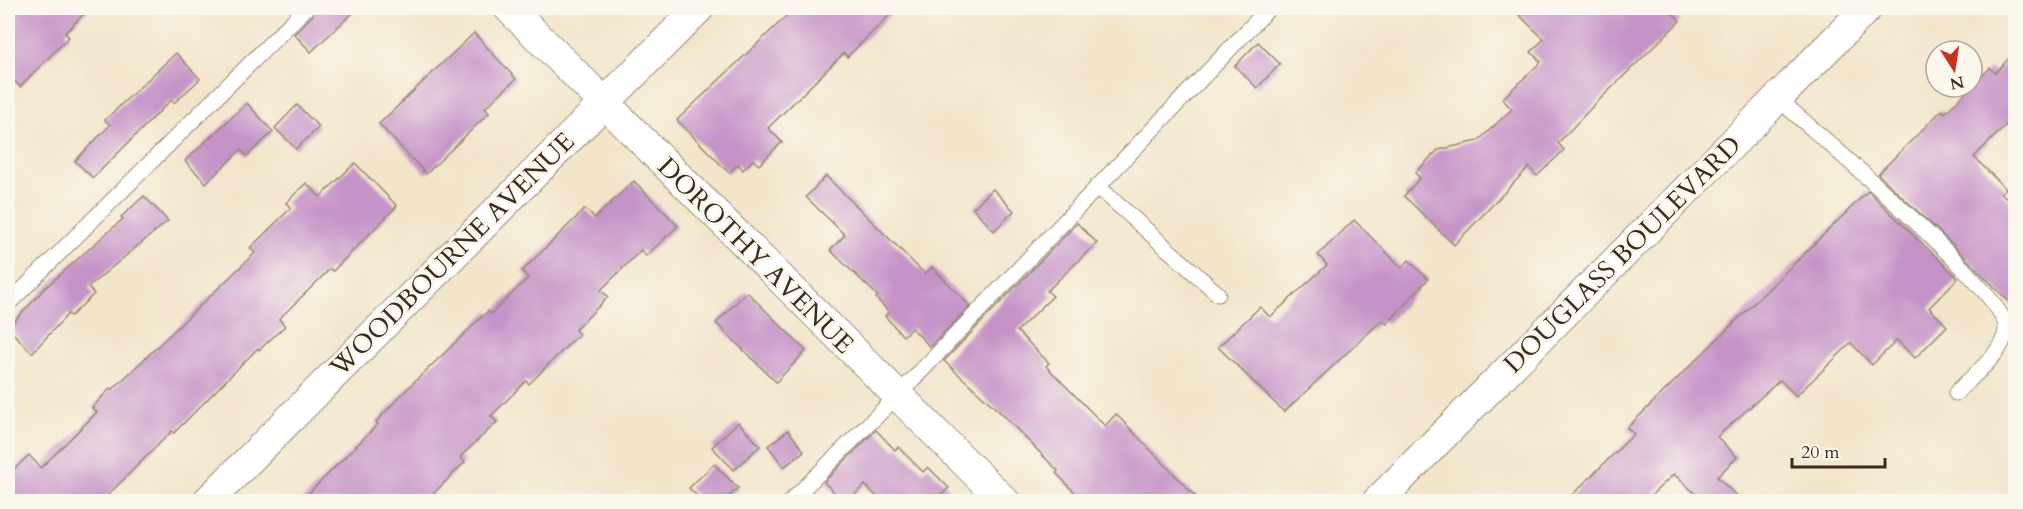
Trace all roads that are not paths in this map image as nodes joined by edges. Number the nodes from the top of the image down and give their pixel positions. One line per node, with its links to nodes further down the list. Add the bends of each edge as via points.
1 (306, 8): 10 (lane)
2 (509, 8): 7 (street, DOROTHY AVENUE)
3 (699, 8): 7 (street, WOODBOURNE AVENUE)
4 (1269, 8): 8 (lane)
5 (1867, 8): 6 (street, DOUGLASS BOULEVARD)
6 (1777, 98): 11 (lane, via 1868,178 1964,270 2000,311 2006,327 2002,344); 16 (street, DOUGLASS BOULEVARD)
7 (602, 102): 12 (street, DOROTHY AVENUE); 13 (street, WOODBOURNE AVENUE)
8 (1098, 186): 9 (lane); 12 (lane)
9 (1218, 294)
10 (8, 304)
11 (1956, 393)
12 (898, 395): 14 (lane); 15 (street, DOROTHY AVENUE)
13 (207, 501)
14 (790, 501)
15 (1005, 501)
16 (1377, 501)

